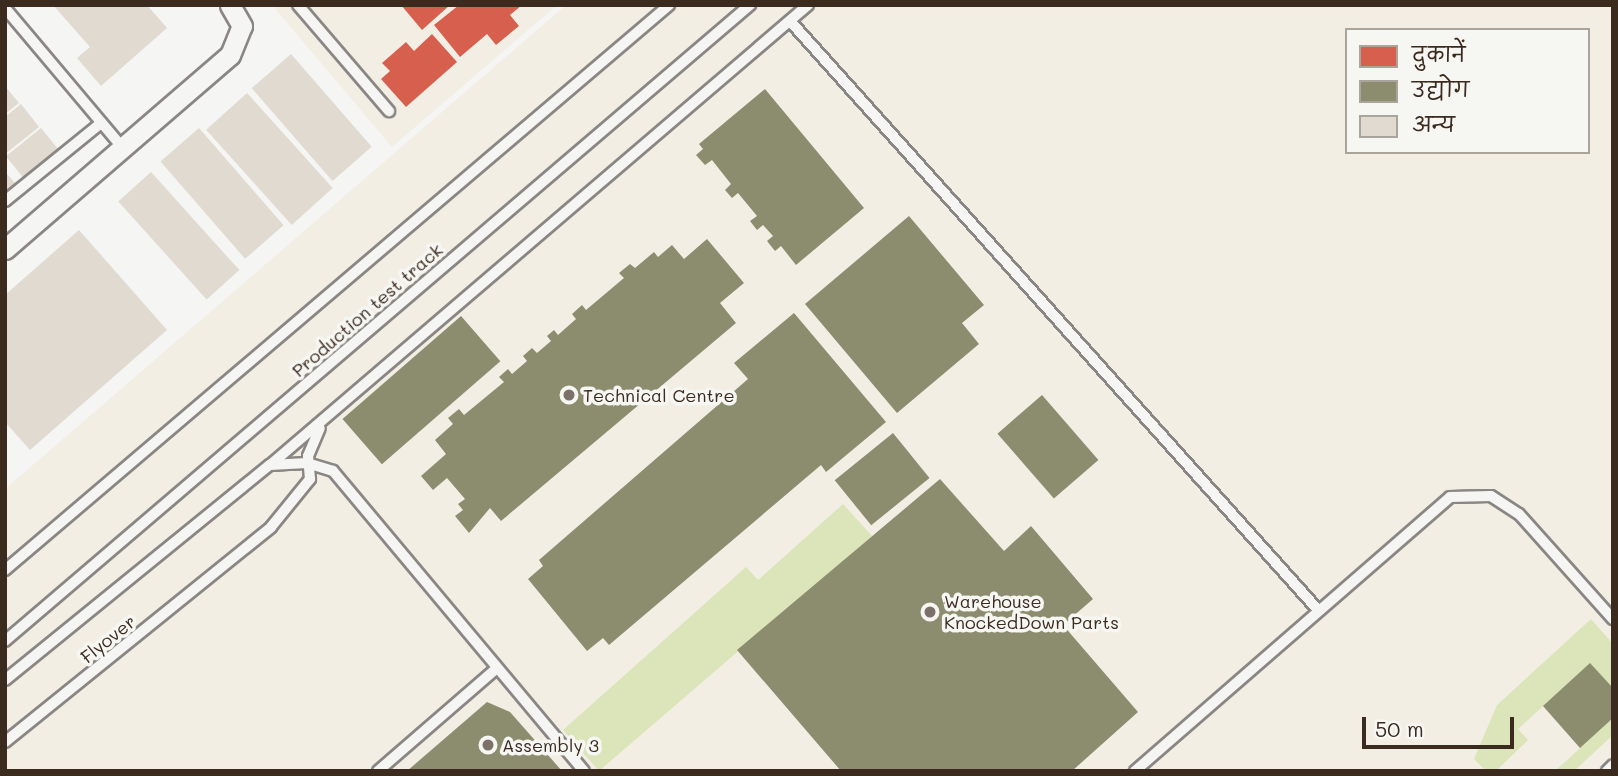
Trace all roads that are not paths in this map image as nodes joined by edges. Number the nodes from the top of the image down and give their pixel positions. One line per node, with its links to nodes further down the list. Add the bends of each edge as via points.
1 (230, 5): 10 (street, via 242,26 230,55)
2 (298, 5): 8 (lane)
3 (669, 5): 16 (lane)
4 (750, 5): 19 (lane, Production test track)
5 (808, 5): 7 (lane)
6 (5, 8): 9 (lane)
7 (790, 21): 13 (lane); 17 (lane)
8 (389, 111)
9 (101, 123): 10 (lane); 11 (lane)
10 (122, 148): 12 (street)
11 (5, 201)
12 (5, 249)
13 (337, 407): 14 (lane, Flyover, via 314,434); 15 (lane)
14 (307, 463): 15 (lane); 20 (lane, via 332,471); 22 (lane, Flyover, via 310,480 290,506 230,561)
15 (270, 465): 21 (lane)
16 (5, 570)
17 (1319, 611): 18 (lane, via 1450,498 1491,496 1519,514); 26 (lane)
18 (1613, 619)
19 (5, 640)
20 (497, 668): 24 (lane); 25 (lane)
21 (5, 680)
22 (5, 742)
23 (1613, 765): 27 (lane)
24 (378, 771)
25 (584, 771)
26 (1135, 771)
27 (1606, 771)

